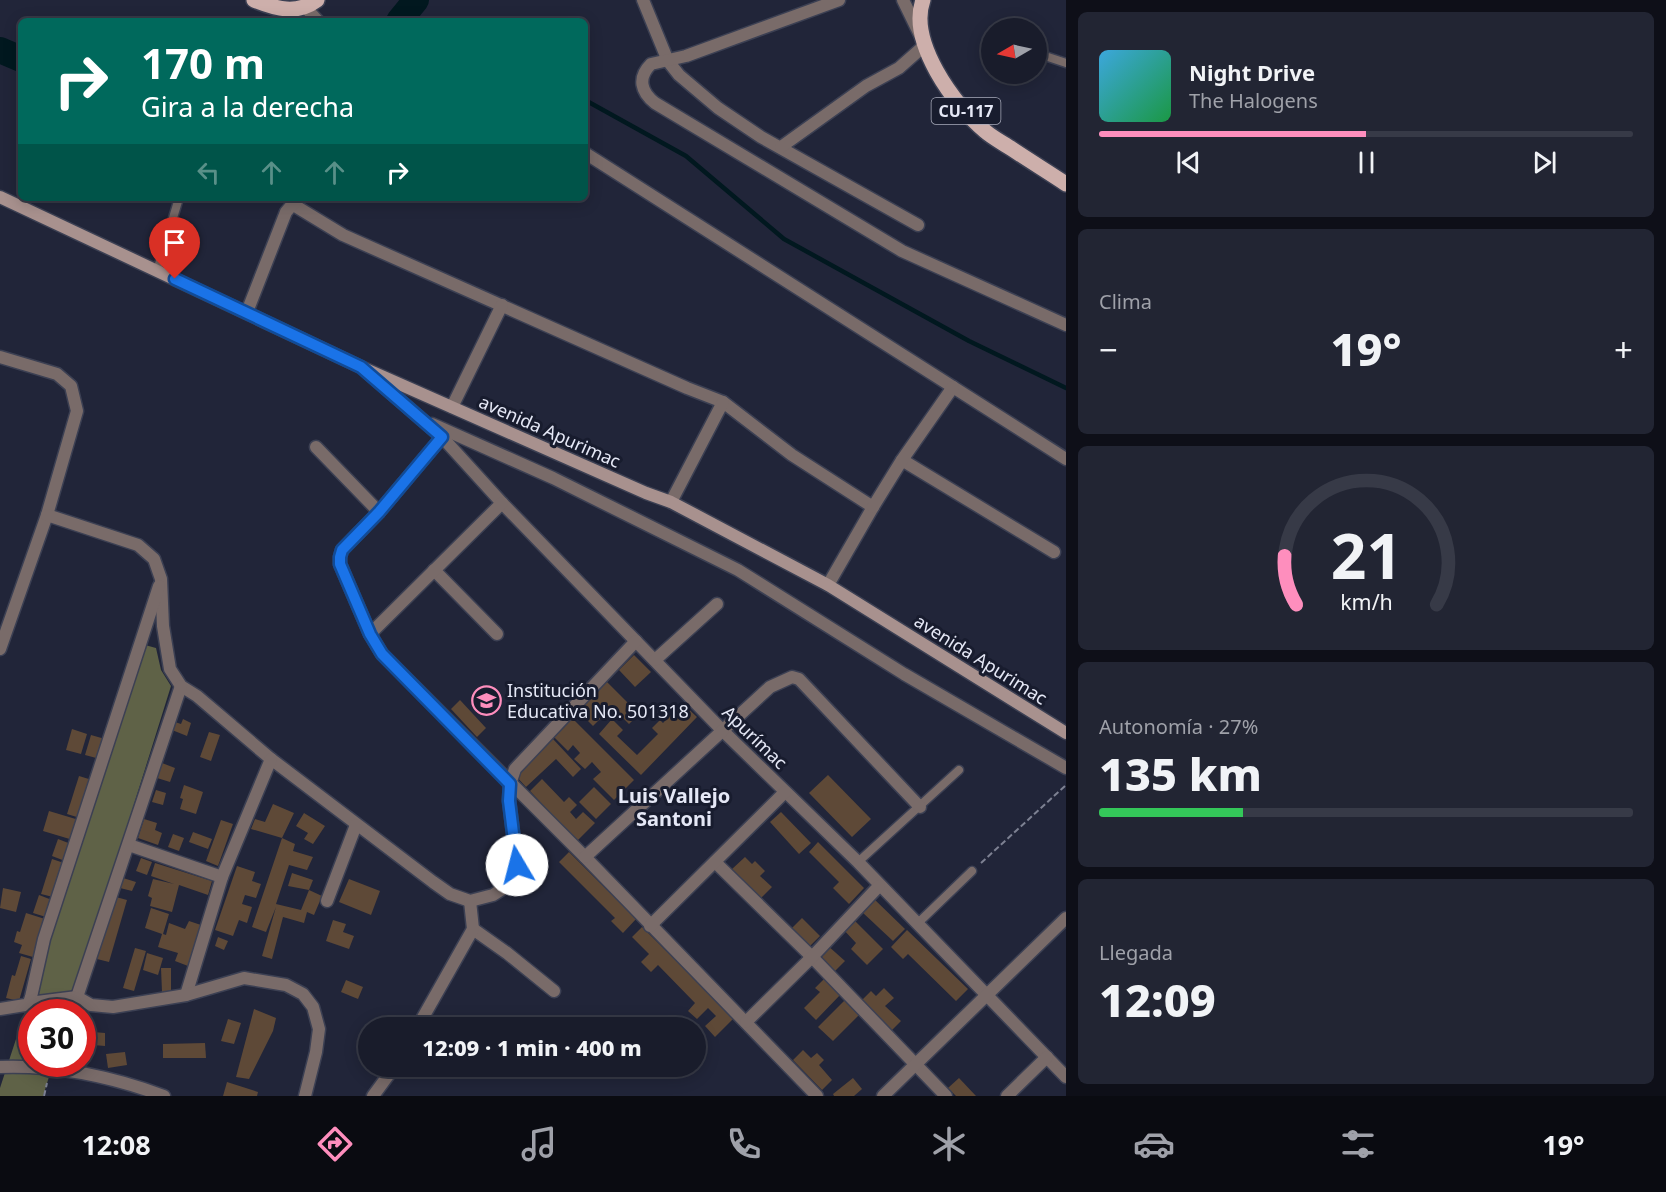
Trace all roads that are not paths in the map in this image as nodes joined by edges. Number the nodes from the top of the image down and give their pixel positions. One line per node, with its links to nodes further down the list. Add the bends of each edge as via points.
1 (254, 0): 6 (main road, via 287,9)
2 (643, 0): 9 (street)
3 (839, 0): 9 (street)
4 (903, 0): 7 (street)
5 (923, 0): 7 (main road, CU-117, via 920,25)
6 (312, 4)
7 (925, 45): 11 (street, via 899,68 866,86); 13 (main road, CU-117, via 936,72 985,132)
8 (1047, 57): 10 (lane)
9 (668, 61): 11 (street, via 718,108); 21 (street, via 651,64 642,75 645,96 655,104 902,251)
10 (1066, 63)
11 (781, 147): 17 (street)
12 (588, 155): 24 (street)
13 (1066, 184)
14 (0, 196): 18 (street, avenida Apurimac)
15 (178, 201): 18 (lane)
16 (295, 201): 19 (street, via 343,235); 20 (street, via 286,212)
17 (918, 225)
18 (157, 271): 20 (street, avenida Apurimac)
19 (502, 305): 25 (street); 26 (street)
20 (247, 312): 23 (street, avenida Apurimac)
21 (1066, 325)
22 (0, 357): 36 (street, via 57,374 71,386 77,411)
23 (361, 367): 26 (street, avenida Apurimac); 27 (street, Apurímac)
24 (953, 387): 30 (street); 31 (street)
25 (723, 402): 32 (street); 34 (street, via 792,455)
26 (452, 407): 32 (street, avenida Apurimac)
27 (423, 420): 28 (street, Apurímac); 51 (street, Apurímac, via 553,478 738,570 904,674)
28 (442, 437): 33 (street, Apurímac); 35 (street)
29 (316, 447): 35 (street)
30 (1066, 459)
31 (902, 460): 34 (street); 37 (street)
32 (671, 502): 40 (street, avenida Apurimac)
33 (502, 503): 38 (street); 44 (street, Apurímac)
34 (873, 507): 40 (street)
35 (379, 512): 42 (street, via 342,550 340,557)
36 (47, 515): 39 (street, via 138,545 154,559); 45 (street)
37 (1054, 552)
38 (434, 570): 42 (street); 43 (street)
39 (161, 579): 47 (street, via 170,669); 75 (street, via 44,939)
40 (828, 585): 49 (street, avenida Apurimac)
41 (717, 604): 46 (street)
42 (370, 634): 53 (street, via 382,654)
43 (496, 634)
44 (636, 641): 46 (street, Apurímac); 53 (street, via 515,769)
45 (0, 649)
46 (655, 660): 48 (street, Apurímac)
47 (181, 686): 50 (street); 57 (street)
48 (722, 730): 54 (street, Apurímac); 55 (street, via 770,687 786,678 799,679); 58 (street)
49 (1066, 734)
50 (271, 759): 56 (street); 62 (street)
51 (1066, 768)
52 (959, 770): 55 (lane)
53 (510, 784): 58 (street); 65 (street, via 517,865 514,874 510,884 493,895)
54 (785, 792): 59 (street); 60 (street, Apurímac)
55 (920, 807): 60 (lane)
56 (356, 825): 64 (street); 65 (street, via 450,894)
57 (129, 846): 62 (street); 74 (street)
58 (585, 857): 68 (street)
59 (715, 862): 68 (street); 70 (street)
60 (858, 862): 63 (street, Apurímac)
61 (972, 871): 67 (lane)
62 (222, 877): 72 (street)
63 (879, 886): 67 (street, Apurímac); 70 (street)
64 (327, 901)
65 (470, 901): 69 (street)
66 (1066, 918): 73 (street)
67 (917, 924): 73 (street, Apurímac)
68 (650, 926): 80 (street)
69 (473, 929): 71 (street); 79 (street)
70 (812, 957): 80 (street); 82 (street)
71 (554, 991)
72 (186, 994): 74 (street, via 112,1007 91,1005); 87 (street, via 244,978 286,985 303,994 313,1007 319,1029)
73 (988, 996): 81 (street, Apurímac); 82 (street)
74 (77, 997): 76 (street)
75 (30, 999)
76 (61, 999)
77 (18, 1005): 78 (street)
78 (0, 1009)
79 (423, 1017)
80 (746, 1022): 89 (street)
81 (1047, 1057): 85 (street, Apurímac); 92 (street)
82 (915, 1064): 90 (street); 91 (street)
83 (0, 1067): 86 (street, via 51,1069 105,1078)
84 (387, 1077): 88 (street)
85 (1066, 1077)
86 (164, 1096)
87 (305, 1096)
88 (373, 1096)
89 (817, 1096)
90 (883, 1096)
91 (946, 1096)
92 (1007, 1096)

